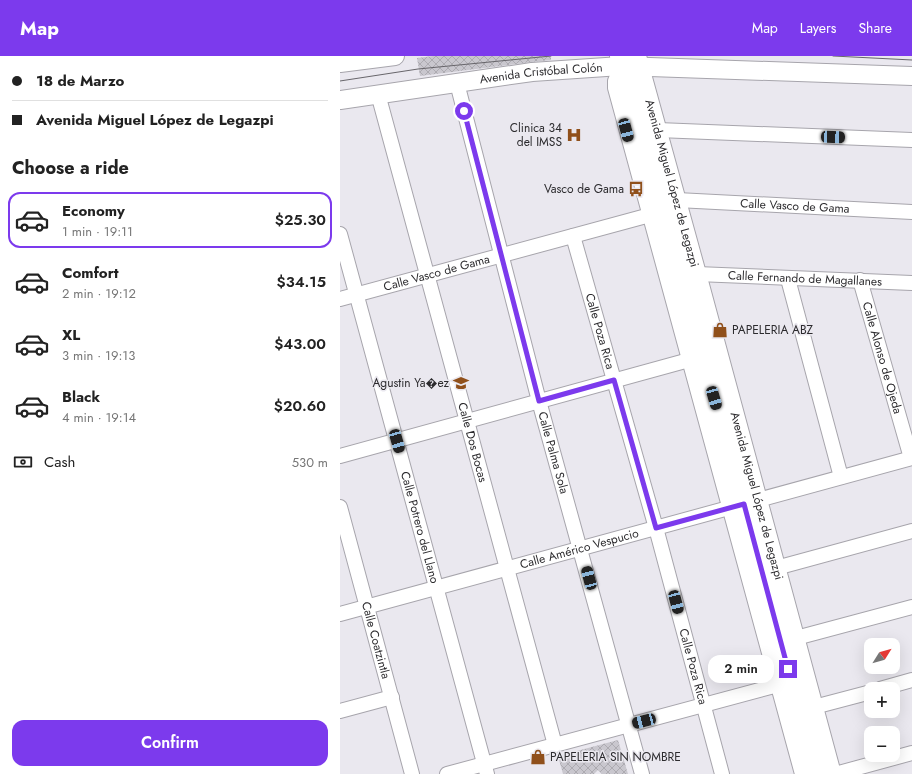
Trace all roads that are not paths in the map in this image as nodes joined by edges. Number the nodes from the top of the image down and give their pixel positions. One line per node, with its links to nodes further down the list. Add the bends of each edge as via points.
1 (395, 56): 4 (main road)
2 (620, 61): 3 (main road, Avenida Cristóbal Colón); 6 (main road, Avenida Cristóbal Colón); 13 (street, Avenida Miguel López de Legazpi, via 615,88); 32 (main road, Avenida Miguel López de Legazpi)
3 (638, 61): 5 (main road, Avenida Cristóbal Colón); 9 (main road, Avenida Miguel López de Legazpi)
4 (340, 63)
5 (912, 76)
6 (457, 83): 7 (main road, Avenida Cristóbal Colón); 16 (street, Calle Palma Sola)
7 (378, 94): 8 (main road, Avenida Cristóbal Colón); 18 (street, Calle Dos Bocas)
8 (340, 100)
9 (658, 130): 10 (street); 11 (main road, Avenida Miguel López de Legazpi)
10 (912, 140)
11 (677, 200): 12 (street, Calle Vasco de Gama); 17 (main road, Avenida Miguel López de Legazpi)
12 (912, 212)
13 (650, 215): 15 (street, Calle Vasco de Gama); 24 (street, Avenida Miguel López de Legazpi)
14 (340, 234): 22 (street, Calle Potrero del Llano)
15 (573, 236): 16 (street, Calle Vasco de Gama); 25 (street, Calle Poza Rica)
16 (501, 254): 18 (street, Calle Vasco de Gama); 26 (street, Calle Palma Sola)
17 (697, 274): 19 (street, Calle Fernando de Magallanes); 32 (main road, Avenida Miguel López de Legazpi)
18 (427, 275): 22 (street, Calle Vasco de Gama); 27 (street, Calle Dos Bocas)
19 (788, 279): 20 (street, Calle Fernando de Magallanes); 31 (street)
20 (860, 280): 21 (street, Calle Fernando de Magallanes); 30 (street, Calle Alonso de Ojeda)
21 (912, 283)
22 (357, 294): 23 (street, Calle Vasco de Gama); 28 (street, Calle Potrero del Llano)
23 (340, 299)
24 (690, 360): 25 (street); 32 (street, Avenida Miguel López de Legazpi)
25 (614, 380): 26 (street); 34 (street, Calle Poza Rica)
26 (539, 401): 27 (street); 36 (street, Calle Palma Sola)
27 (466, 420): 28 (street); 38 (street, Calle Dos Bocas)
28 (397, 441): 29 (street); 39 (street, Calle Potrero del Llano)
29 (340, 456)
30 (911, 458): 31 (street, Calle Américo Vespucio)
31 (841, 477): 32 (street, Calle Américo Vespucio)
32 (744, 504): 34 (street, Calle Américo Vespucio); 37 (main road, Avenida Miguel López de Legazpi); 46 (street, Avenida Miguel López de Legazpi); 61 (main road, Avenida Miguel López de Legazpi)
33 (340, 508): 40 (street, Calle Coatzintla)
34 (656, 528): 36 (street, Calle Américo Vespucio); 49 (street, Calle Poza Rica)
35 (912, 531): 37 (street)
36 (581, 549): 38 (street, Calle Américo Vespucio); 52 (street, Calle Palma Sola)
37 (776, 568): 43 (main road, Avenida Miguel López de Legazpi)
38 (507, 569): 39 (street, Calle Américo Vespucio); 53 (street, Calle Dos Bocas)
39 (437, 588): 40 (street, Calle Américo Vespucio); 55 (street, Calle Potrero del Llano)
40 (367, 607): 42 (street, Calle Américo Vespucio); 48 (street, Calle Coatzintla)
41 (912, 607): 43 (street)
42 (340, 614)
43 (796, 638): 50 (main road, Avenida Miguel López de Legazpi)
44 (912, 680): 45 (street)
45 (900, 683)
46 (778, 685): 49 (street); 60 (street, Avenida Miguel López de Legazpi)
47 (864, 694): 50 (street)
48 (392, 697): 51 (street); 56 (street, Calle Coatzintla)
49 (703, 705): 52 (street); 59 (street, Calle Poza Rica)
50 (814, 707): 62 (main road, Avenida Miguel López de Legazpi)
51 (340, 711)
52 (629, 725): 53 (street); 58 (street, Calle Palma Sola)
53 (555, 745): 55 (street)
54 (912, 753): 63 (street)
55 (486, 769): 57 (street)
56 (412, 774)
57 (447, 774)
58 (642, 774)
59 (722, 774)
60 (802, 774)
61 (816, 774)
62 (832, 774)
63 (835, 774)

